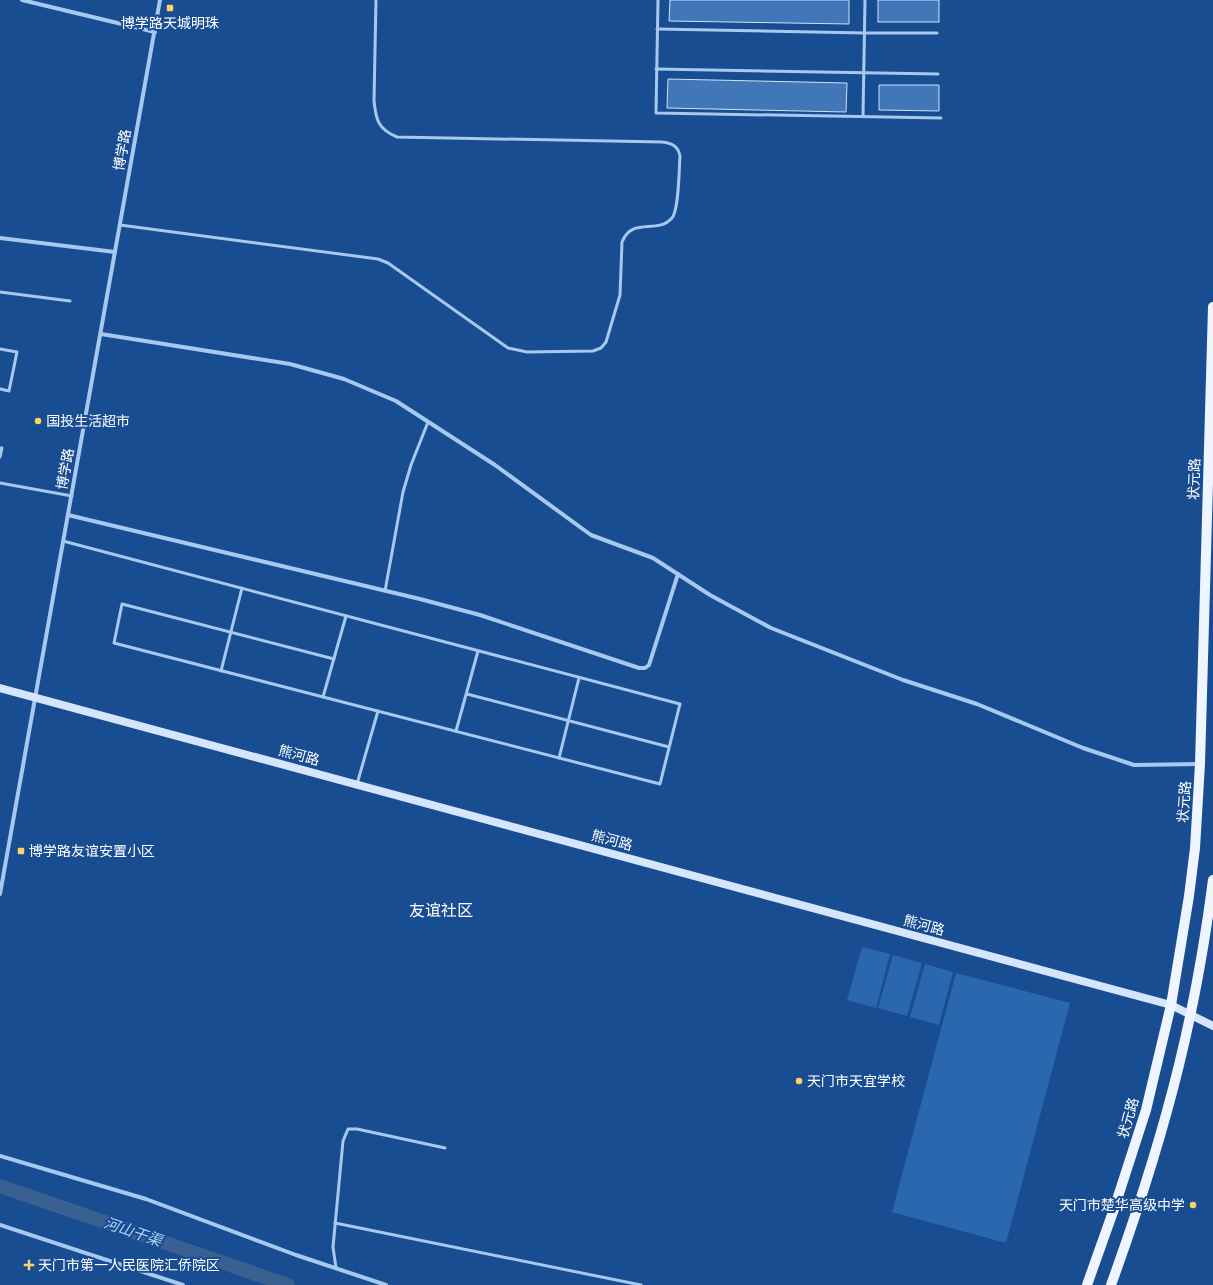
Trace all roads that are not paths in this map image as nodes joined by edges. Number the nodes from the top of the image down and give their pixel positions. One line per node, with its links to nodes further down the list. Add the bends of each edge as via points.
1 (22, 0): 7 (street)
2 (160, 0): 7 (street, 博学路)
3 (376, 0): 15 (lane, via 374,101 380,126 388,133 397,137 662,142 670,143 679,150 677,204 672,218 662,224 638,227 625,234 622,242 620,295 606,342 601,348 593,351 527,352 508,348 388,263 378,259)
4 (658, 0): 6 (lane)
5 (865, 0): 8 (lane)
6 (657, 29): 8 (lane); 10 (lane)
7 (155, 32): 15 (street, 博学路)
8 (865, 33): 9 (lane); 11 (lane)
9 (937, 33)
10 (656, 69): 11 (lane); 13 (lane, via 656,113)
11 (864, 73): 12 (lane); 13 (lane)
12 (938, 74)
13 (863, 116): 14 (lane)
14 (941, 118)
15 (120, 225): 17 (street, 博学路)
16 (0, 238): 17 (street)
17 (115, 252): 21 (street, 博学路)
18 (0, 292): 19 (lane)
19 (70, 301)
20 (1213, 307): 49 (main road, 状元路)
21 (100, 334): 24 (street, via 290,364 344,379 396,401); 28 (street, 博学路)
22 (0, 349): 23 (lane, via 16,352 9,391)
23 (0, 389)
24 (428, 422): 31 (street, via 495,465 591,535 653,558); 33 (lane, via 410,465 403,492)
25 (0, 448): 26 (lane)
26 (0, 457)
27 (0, 483): 28 (lane)
28 (72, 496): 29 (street, 博学路)
29 (68, 515): 30 (street, 博学路); 33 (street)
30 (63, 541): 32 (lane); 42 (street, 博学路)
31 (678, 574): 33 (street, via 649,665 645,668 480,615); 49 (street, via 710,595 771,628 903,680 977,704 1083,748 1134,765)
32 (242, 588): 34 (lane); 35 (lane)
33 (385, 591)
34 (346, 616): 36 (lane); 37 (lane)
35 (231, 632): 37 (lane); 38 (lane); 38 (lane, via 122,604 114,643)
36 (478, 651): 39 (lane); 41 (lane)
37 (334, 659): 43 (lane)
38 (221, 671): 43 (lane)
39 (579, 678): 45 (lane); 47 (lane, via 680,704)
40 (0, 688): 42 (street, 熊河路)
41 (466, 694): 45 (lane); 46 (lane)
42 (35, 697): 50 (street, 熊河路); 52 (street, 博学路)
43 (324, 697): 44 (lane)
44 (378, 711): 46 (lane); 50 (lane)
45 (568, 721): 47 (lane); 48 (lane)
46 (456, 731): 48 (lane)
47 (669, 747): 48 (lane, via 660,784)
48 (559, 758)
49 (1200, 764): 53 (main road, 状元路, via 1189,896)
50 (357, 784): 53 (street, 熊河路)
51 (1213, 880): 54 (main road)
52 (0, 894)
53 (1171, 1005): 54 (street, 熊河路); 64 (main road, 状元路, via 1146,1110)
54 (1190, 1014): 55 (street, 熊河路); 65 (main road, via 1162,1128 1131,1230)
55 (1213, 1026)
56 (444, 1148): 58 (lane, via 358,1128 348,1128 343,1141)
57 (0, 1156): 60 (street, via 146,1199)
58 (335, 1223): 60 (lane, via 333,1247); 63 (lane)
59 (0, 1225): 61 (street)
60 (336, 1268): 62 (street)
61 (183, 1285)
62 (386, 1285)
63 (641, 1285)
64 (1087, 1285)
65 (1111, 1285)

